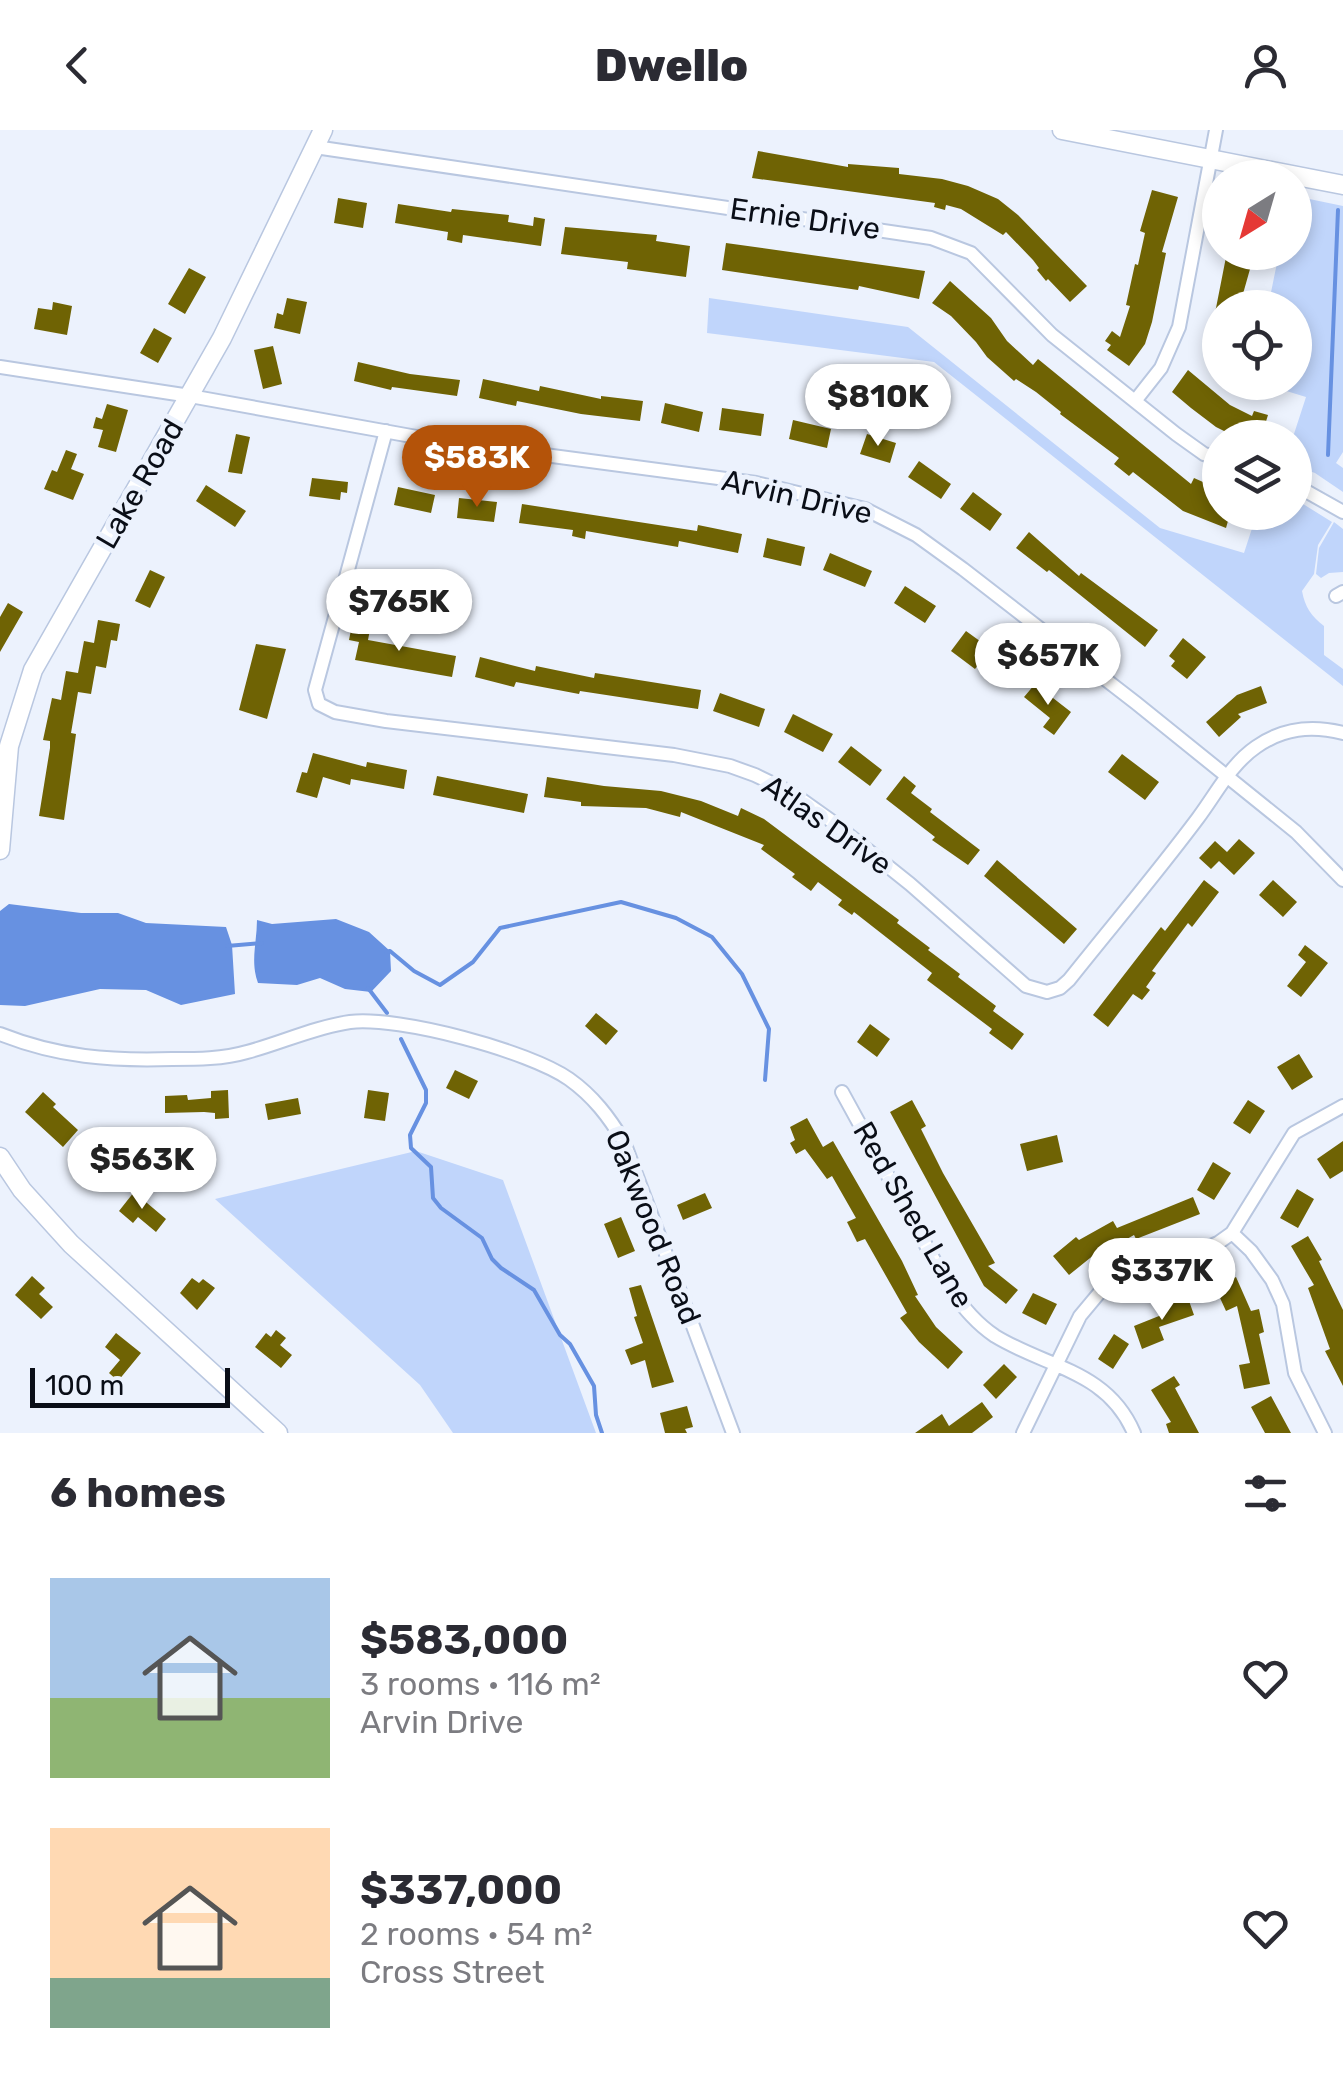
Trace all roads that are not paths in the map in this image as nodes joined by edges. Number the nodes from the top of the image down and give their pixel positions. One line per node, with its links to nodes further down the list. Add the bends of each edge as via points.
1 (1062, 130): 4 (street)
2 (1216, 130): 4 (street)
3 (319, 139): 7 (street, Lake Road); 8 (street, Ernie Drive, via 931,238 972,253 1052,335)
4 (1211, 159): 5 (street); 8 (street, via 1179,327 1161,368)
5 (1343, 185)
6 (0, 367): 7 (street, Arvin Drive)
7 (190, 396): 9 (street, Arvin Drive); 15 (street, Lake Road, via 33,670 9,746)
8 (1135, 401): 10 (street, Ernie Drive)
9 (386, 431): 14 (street, Arvin Drive, via 756,482 865,509 964,569); 14 (street, Atlas Drive, via 315,690 319,704 335,712 674,755 756,775 830,820 1026,986 1047,992 1069,980)
10 (1202, 452)
11 (1312, 495): 12 (street)
12 (1343, 512)
13 (1343, 733): 14 (street, Atlas Drive, via 1282,732 1253,748)
14 (1228, 776): 17 (street, Arvin Drive)
15 (1, 829): 16 (street, Lake Road)
16 (0, 850)
17 (1343, 880)
18 (0, 1034): 25 (street, Oakwood Road, via 72,1056 126,1061 227,1056 366,1021 422,1029 557,1072 596,1102 624,1142)
19 (842, 1092): 23 (street, Red Shed Lane, via 964,1309 998,1338)
20 (1343, 1106): 22 (street, via 1294,1133)
21 (0, 1157): 24 (street, via 71,1244)
22 (1232, 1234): 23 (street, via 1100,1292); 28 (street, via 1277,1292 1295,1373)
23 (1057, 1364): 26 (street); 27 (street, Red Shed Lane, via 1101,1387)
24 (278, 1433)
25 (732, 1433)
26 (1022, 1433)
27 (1134, 1433)
28 (1325, 1433)

